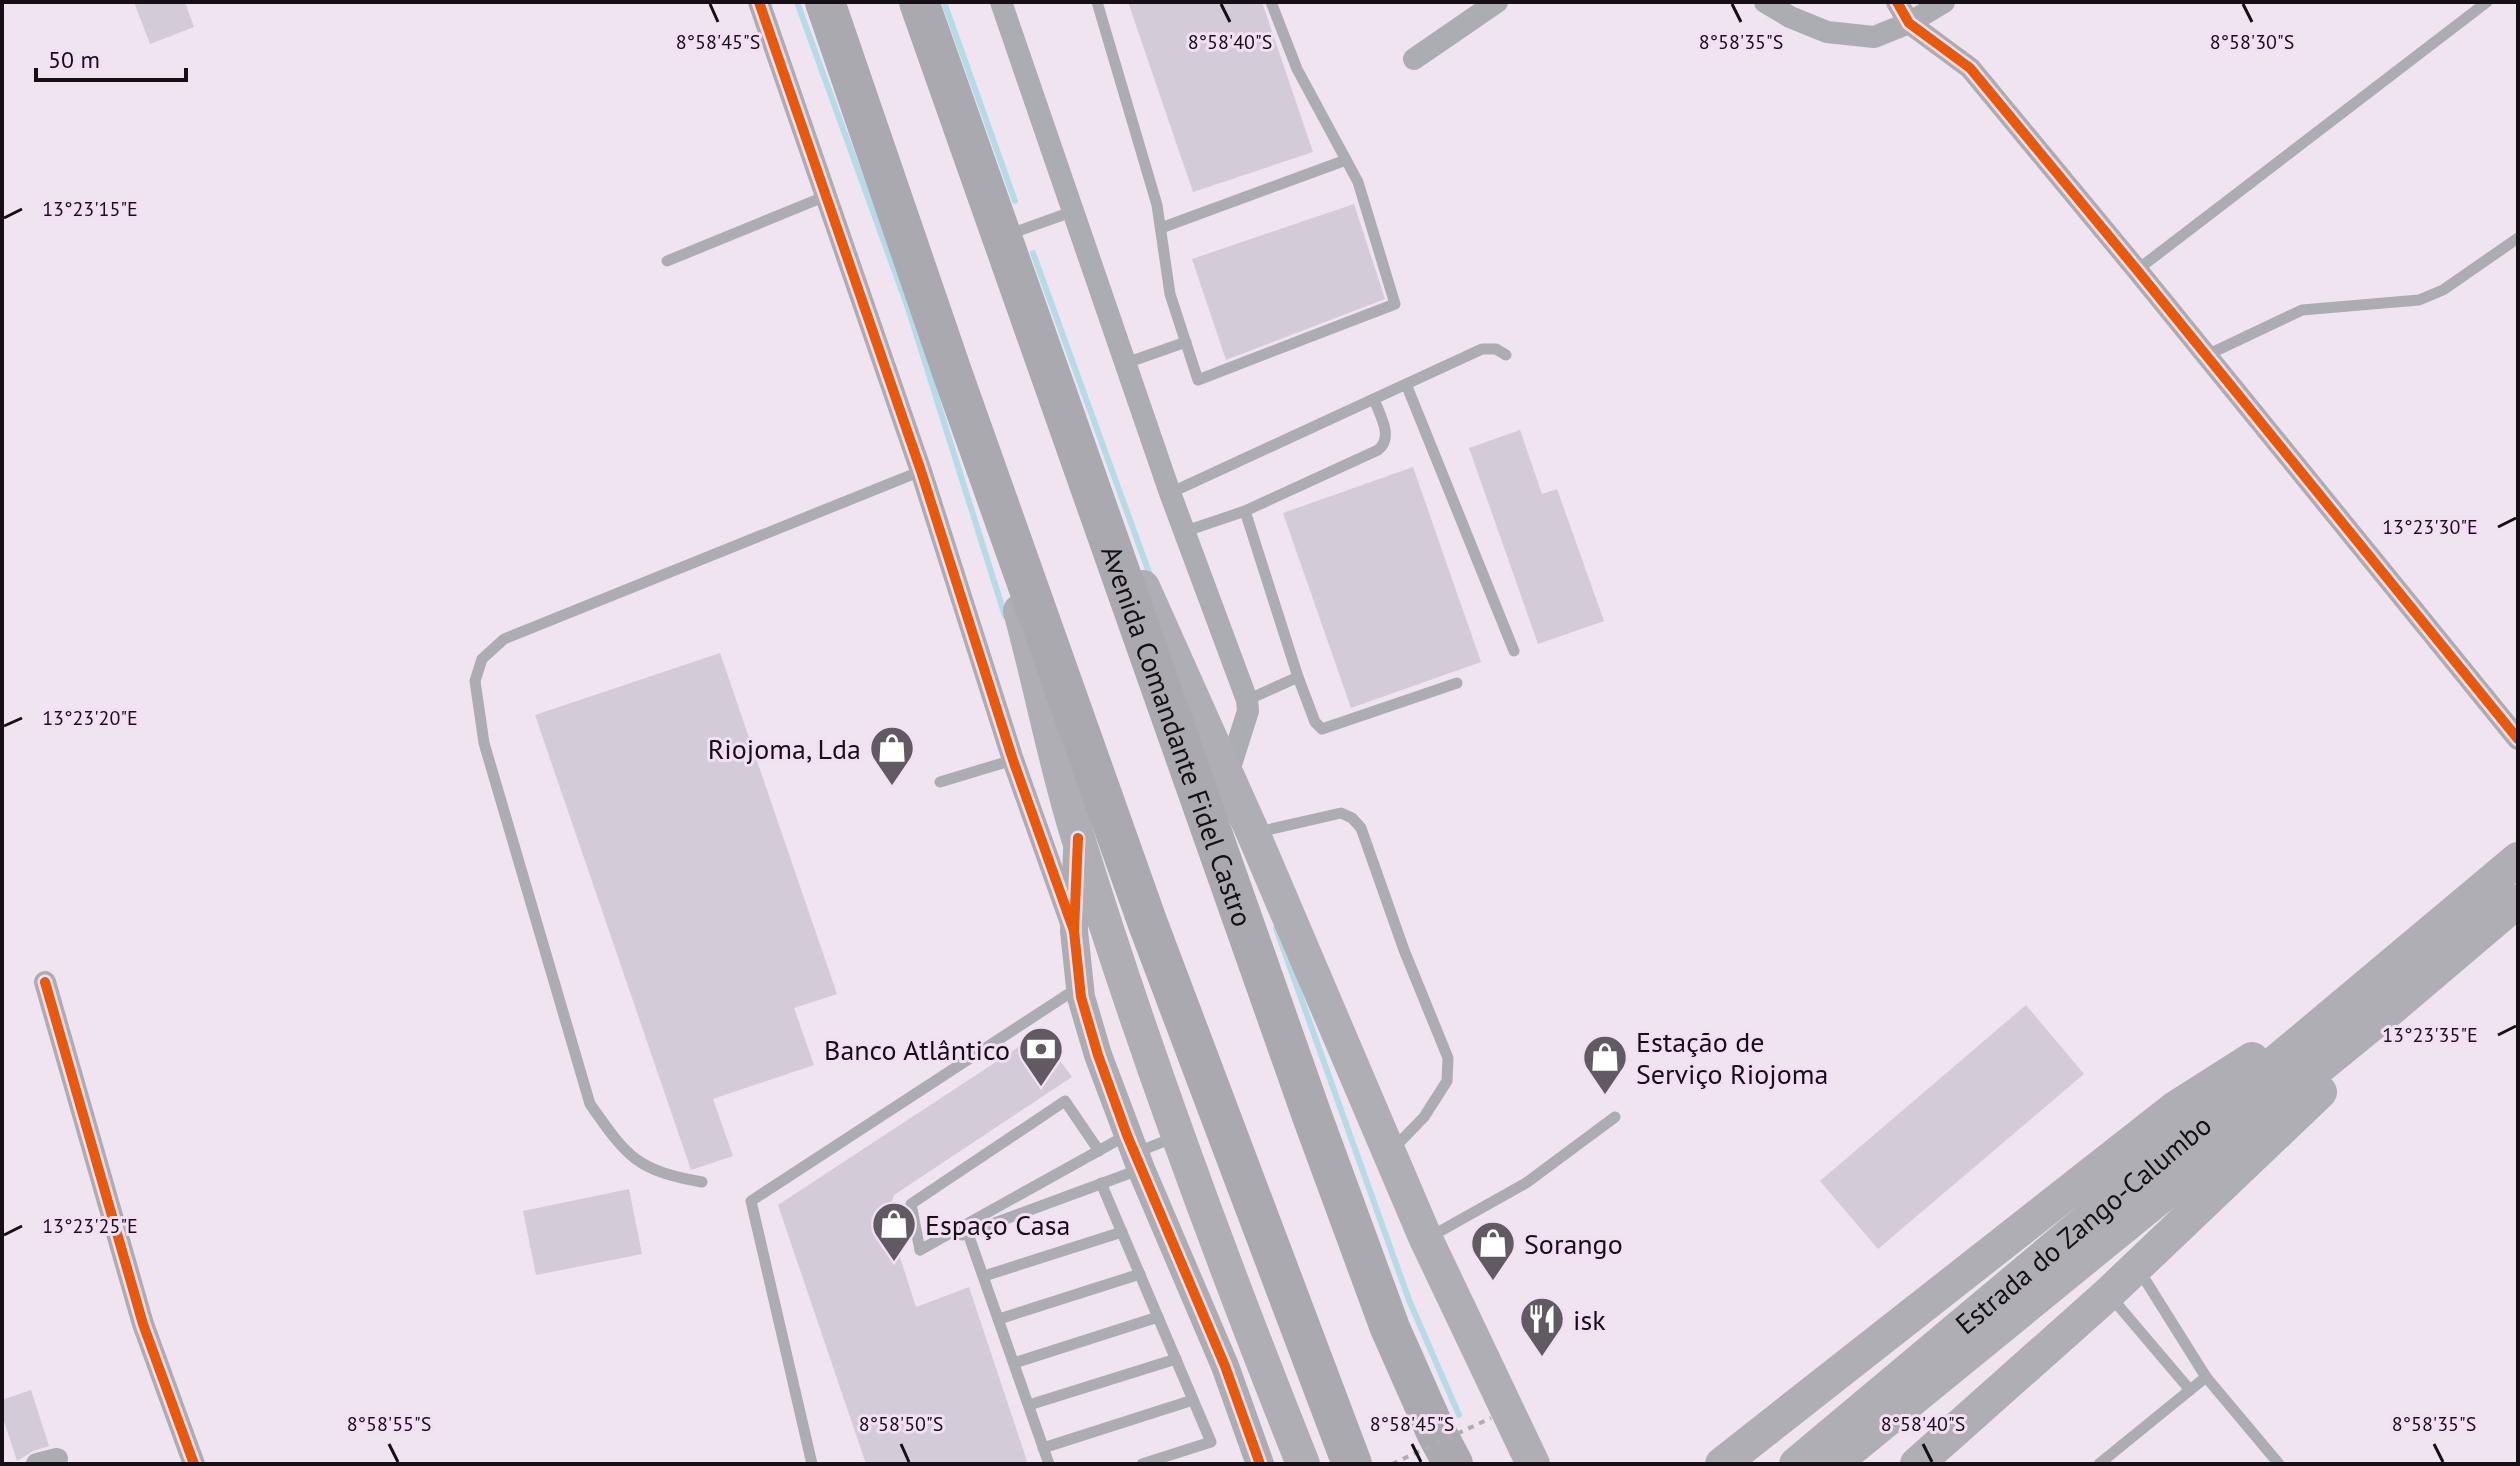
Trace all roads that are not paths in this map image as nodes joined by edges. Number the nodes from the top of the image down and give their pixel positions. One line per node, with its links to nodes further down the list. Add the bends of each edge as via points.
1 (759, 2): 15 (street)
2 (825, 2): 27 (highway)
3 (919, 2): 18 (highway, Avenida Comandante Fidel Castro)
4 (1001, 2): 16 (street)
5 (1097, 2): 17 (lane)
6 (1271, 2): 14 (lane, via 1297,69)
7 (1497, 2): 13 (street)
8 (1765, 2): 12 (street, via 1827,32 1874,37)
9 (1897, 2): 12 (street)
10 (1944, 2): 12 (street)
11 (2487, 2): 21 (lane)
12 (1909, 23): 21 (street, via 1970,68)
13 (1414, 59)
14 (1346, 160): 17 (lane); 23 (lane, via 1358,182 1395,304 1198,380)
15 (826, 196): 20 (lane); 30 (street)
16 (1074, 211): 18 (lane); 26 (street)
17 (1161, 228): 23 (lane, via 1170,294)
18 (1001, 237): 22 (highway, Avenida Comandante Fidel Castro)
19 (2518, 238): 25 (lane, via 2443,290 2419,300 2302,310)
20 (667, 261)
21 (2137, 270): 25 (street)
22 (1036, 341): 40 (main road); 82 (highway, Avenida Comandante Fidel Castro, via 1390,1328)
23 (1186, 342): 26 (lane)
24 (1506, 355): 28 (lane, via 1482,349)
25 (2207, 355): 38 (street)
26 (1126, 363): 31 (street)
27 (953, 375): 43 (main road); 81 (highway, via 1148,924)
28 (1406, 384): 29 (lane); 34 (lane)
29 (1374, 399): 31 (lane); 32 (lane, via 1387,435 1385,445)
30 (921, 471): 39 (street); 55 (lane, via 504,639 482,659 475,681 484,743 590,1104 618,1145 646,1167)
31 (1170, 493): 33 (street)
32 (1245, 511): 33 (lane); 35 (lane)
33 (1186, 531): 37 (street)
34 (1514, 651)
35 (1298, 677): 36 (lane, via 1322,729); 37 (lane)
36 (1457, 683)
37 (1247, 700): 40 (street)
38 (2518, 739)
39 (1013, 760): 41 (lane); 46 (street)
40 (1227, 777): 42 (main road)
41 (940, 782)
42 (1253, 833): 54 (main road); 54 (lane, via 1341,813 1361,828 1448,1058 1447,1081 1424,1117)
43 (1078, 838): 46 (street); 51 (main road)
44 (2518, 859): 49 (main road)
45 (2515, 908): 49 (main road)
46 (1074, 931): 48 (street)
47 (45, 982): 75 (street, via 143,1324)
48 (1080, 986): 53 (street, via 1098,1055); 76 (lane, via 751,1201)
49 (2382, 995): 60 (main road, via 2319,1093); 85 (main road, via 2175,1108); 86 (main road, Estrada do Zango-Calumbo); 87 (main road, Estrada do Zango-Calumbo)
50 (1615, 1117): 59 (lane, via 1526,1183)
51 (1180, 1135): 53 (lane); 66 (main road)
52 (1099, 1151): 53 (lane); 57 (lane); 57 (lane, via 1065,1101 911,1204 920,1250)
53 (1134, 1152): 56 (lane); 66 (street)
54 (1389, 1153): 59 (main road)
55 (702, 1182)
56 (1101, 1183): 57 (lane); 58 (lane)
57 (967, 1229): 62 (lane)
58 (1122, 1232): 61 (lane); 62 (lane)
59 (1426, 1239): 68 (main road)
60 (2137, 1267): 63 (main road); 70 (lane)
61 (1140, 1274): 64 (lane); 65 (lane)
62 (984, 1276): 65 (lane)
63 (2108, 1294): 71 (lane); 88 (main road)
64 (1158, 1317): 67 (lane); 69 (lane)
65 (999, 1319): 69 (lane)
66 (1245, 1358): 79 (street); 80 (main road)
67 (1176, 1359): 72 (lane); 73 (lane)
68 (1482, 1360): 83 (main road); 84 (main road, via 1517,1421)
69 (1014, 1363): 73 (lane)
70 (2206, 1377): 71 (lane); 90 (lane)
71 (2190, 1390): 89 (lane)
72 (1193, 1400): 74 (lane); 78 (lane, via 1211,1442)
73 (1029, 1405): 74 (lane)
74 (1043, 1448): 77 (lane)
75 (194, 1464)
76 (812, 1464)
77 (1049, 1464)
78 (1142, 1464)
79 (1260, 1464)
80 (1303, 1464)
81 (1352, 1464)
82 (1453, 1464)
83 (1533, 1464)
84 (1550, 1464)
85 (1722, 1464)
86 (1796, 1464)
87 (1833, 1464)
88 (1917, 1464)
89 (2099, 1464)
90 (2279, 1464)

